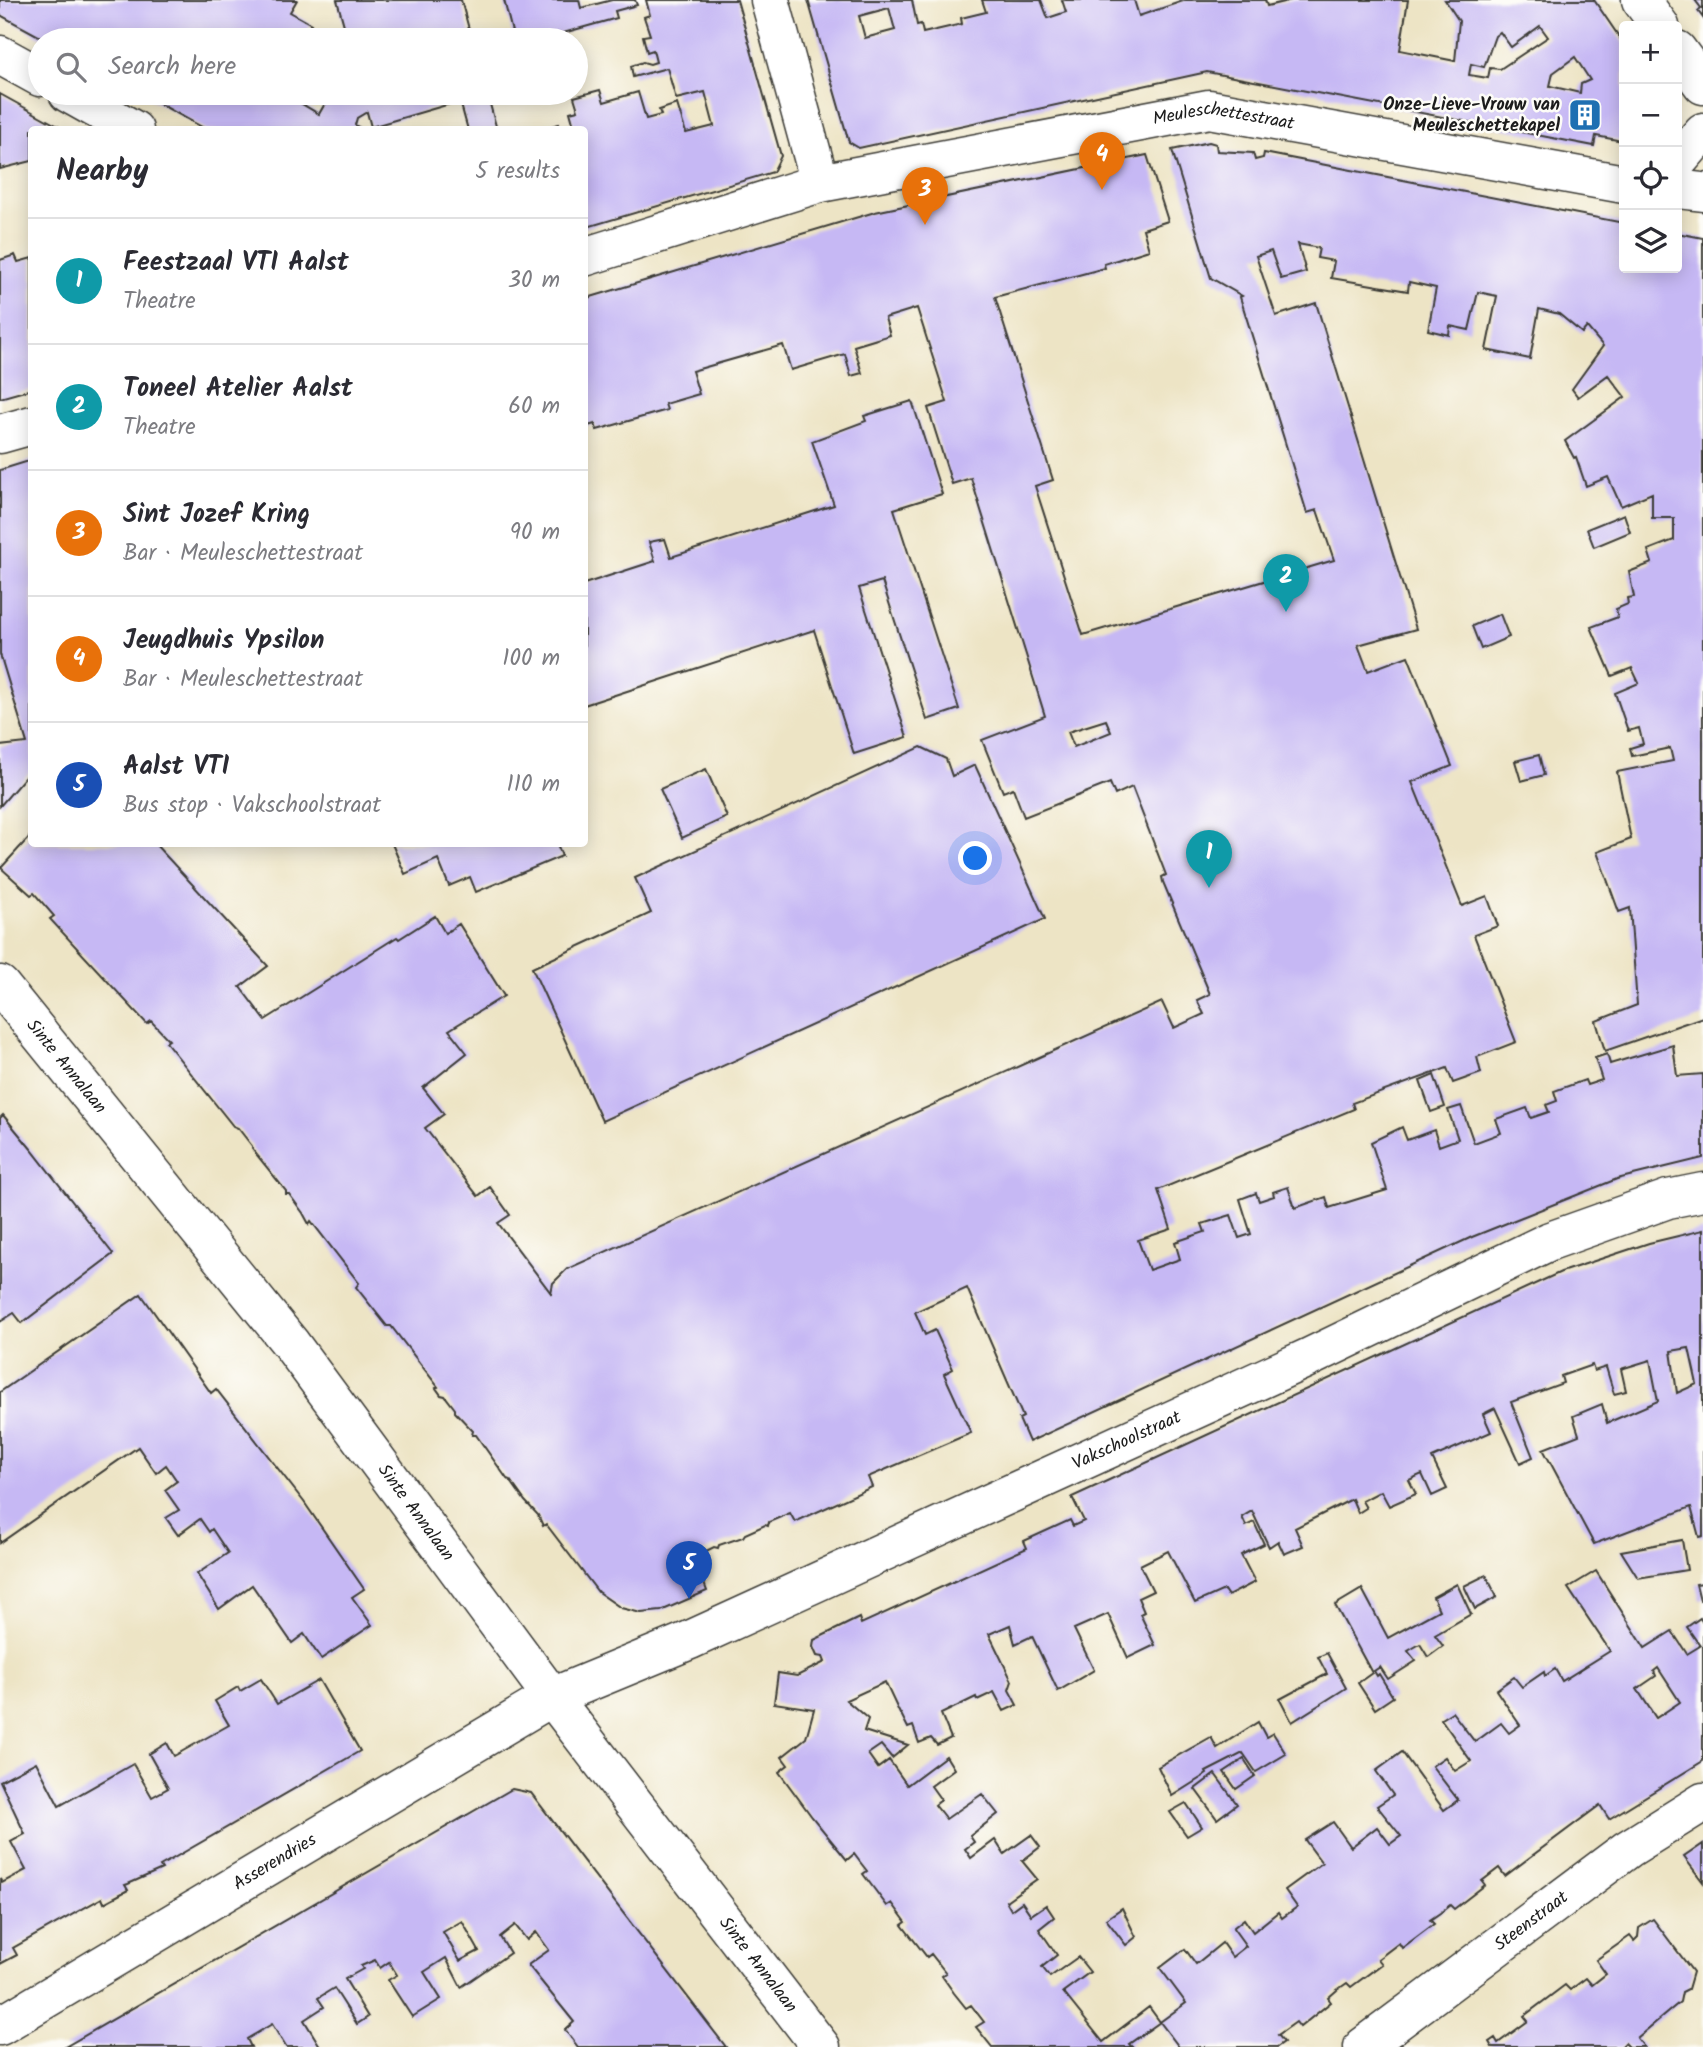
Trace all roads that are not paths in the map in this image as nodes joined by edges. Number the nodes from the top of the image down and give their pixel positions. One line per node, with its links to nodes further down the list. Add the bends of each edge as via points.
1 (770, 0): 12 (street)
2 (1641, 0): 3 (street)
3 (1656, 21)
4 (0, 54): 6 (street)
5 (1682, 57): 7 (street)
6 (28, 70)
7 (1703, 85)
8 (89, 105): 9 (street)
9 (127, 126)
10 (1703, 132): 11 (street)
11 (1682, 156)
12 (820, 183): 13 (street, Meuleschettestraat, via 1209,109); 16 (street, Meuleschettestraat)
13 (1619, 183)
14 (1682, 190): 15 (street)
15 (1703, 192)
16 (588, 256)
17 (28, 426): 18 (street)
18 (0, 434)
19 (0, 985): 21 (street, Sinte Annalaan, via 291,1344)
20 (1703, 1192): 21 (street, Vakschoolstraat, via 1668,1199 1550,1241 1310,1357 690,1640)
21 (552, 1697): 23 (street, Asserendries); 24 (street, Sinte Annalaan)
22 (1703, 1802): 25 (street, Steenstraat, via 1628,1849)
23 (0, 2026)
24 (821, 2047)
25 (1363, 2047)

